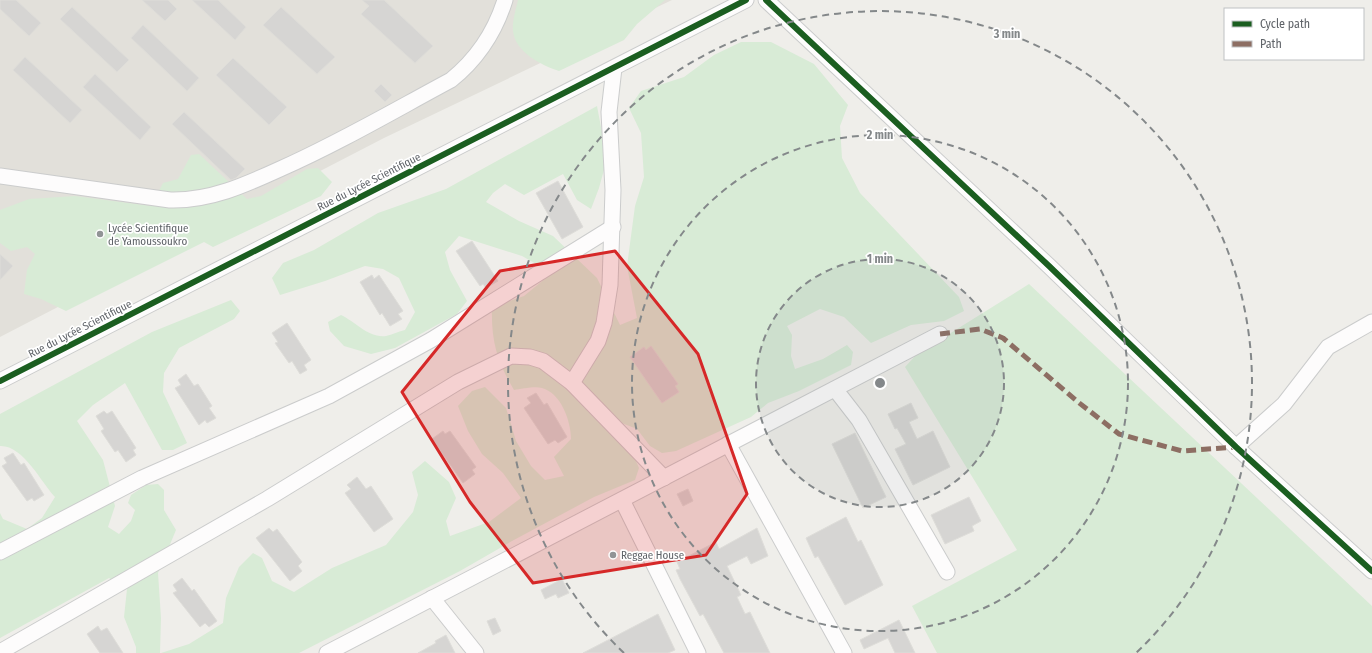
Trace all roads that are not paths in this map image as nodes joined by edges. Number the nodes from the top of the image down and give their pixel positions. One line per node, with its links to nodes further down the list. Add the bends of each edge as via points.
1 (505, 0): 5 (street, via 482,49 451,80 316,153 231,191 187,201 170,200)
2 (746, 0): 4 (street, Rue du Lycée Scientifique)
3 (766, 0): 13 (street)
4 (614, 68): 6 (street, via 609,112); 9 (street, Rue du Lycée Scientifique)
5 (0, 176)
6 (613, 227): 10 (street, via 610,285 604,323 598,341); 16 (street, via 431,340 329,396 142,478)
7 (1372, 322): 13 (street, via 1328,347 1284,404)
8 (940, 334): 11 (street)
9 (0, 381)
10 (572, 383): 14 (street); 20 (street, via 543,361 511,356 501,360 458,382 267,499)
11 (835, 389): 12 (street); 18 (street, via 859,420)
12 (728, 444): 14 (street); 24 (street)
13 (1236, 447): 17 (street)
14 (664, 478): 15 (street)
15 (622, 500): 19 (street); 23 (street)
16 (0, 552)
17 (1372, 571)
18 (947, 572)
19 (432, 598): 21 (street); 22 (street)
20 (0, 652)
21 (327, 653)
22 (476, 653)
23 (698, 653)
24 (844, 653)

